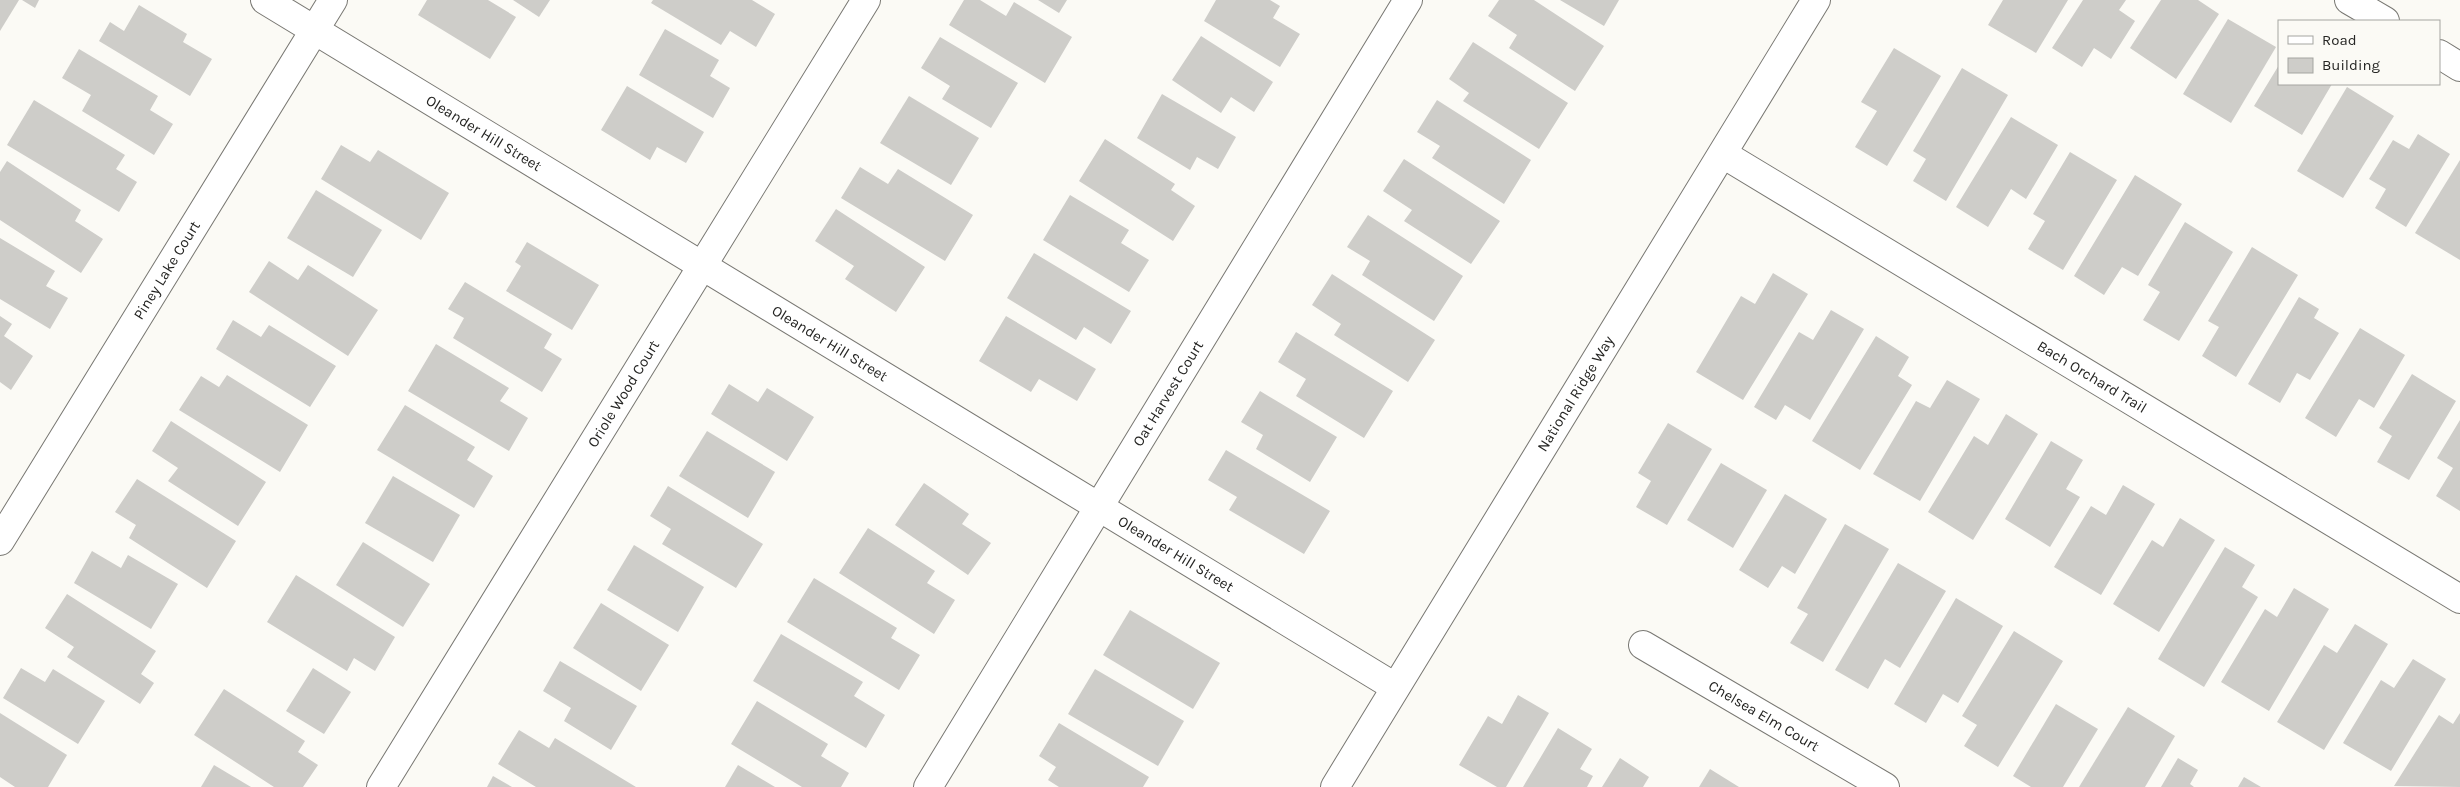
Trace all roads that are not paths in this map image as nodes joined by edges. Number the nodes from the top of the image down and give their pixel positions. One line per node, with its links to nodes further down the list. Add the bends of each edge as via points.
1 (265, 0): 8 (street, Oleander Hill Street)
2 (333, 0): 8 (street, Piney Lake Court)
3 (866, 0): 12 (street, Oriole Wood Court)
4 (1408, 0): 13 (street, Oat Harvest Court)
5 (1816, 0): 11 (street, National Ridge Way)
6 (2350, 0): 7 (street)
7 (2383, 20)
8 (315, 30): 12 (street, Oleander Hill Street); 14 (street, Piney Lake Court)
9 (2440, 55): 10 (street)
10 (2460, 67)
11 (1723, 154): 15 (street, Bach Orchard Trail); 17 (street, National Ridge Way)
12 (702, 267): 13 (street, Oleander Hill Street); 18 (street, Oriole Wood Court)
13 (1098, 508): 17 (street, Oleander Hill Street); 19 (street, Oat Harvest Court)
14 (0, 541)
15 (2460, 599)
16 (1643, 645): 21 (street, Chelsea Elm Court)
17 (1396, 687): 20 (street, National Ridge Way)
18 (380, 787)
19 (928, 787)
20 (1334, 787)
21 (1885, 787)

